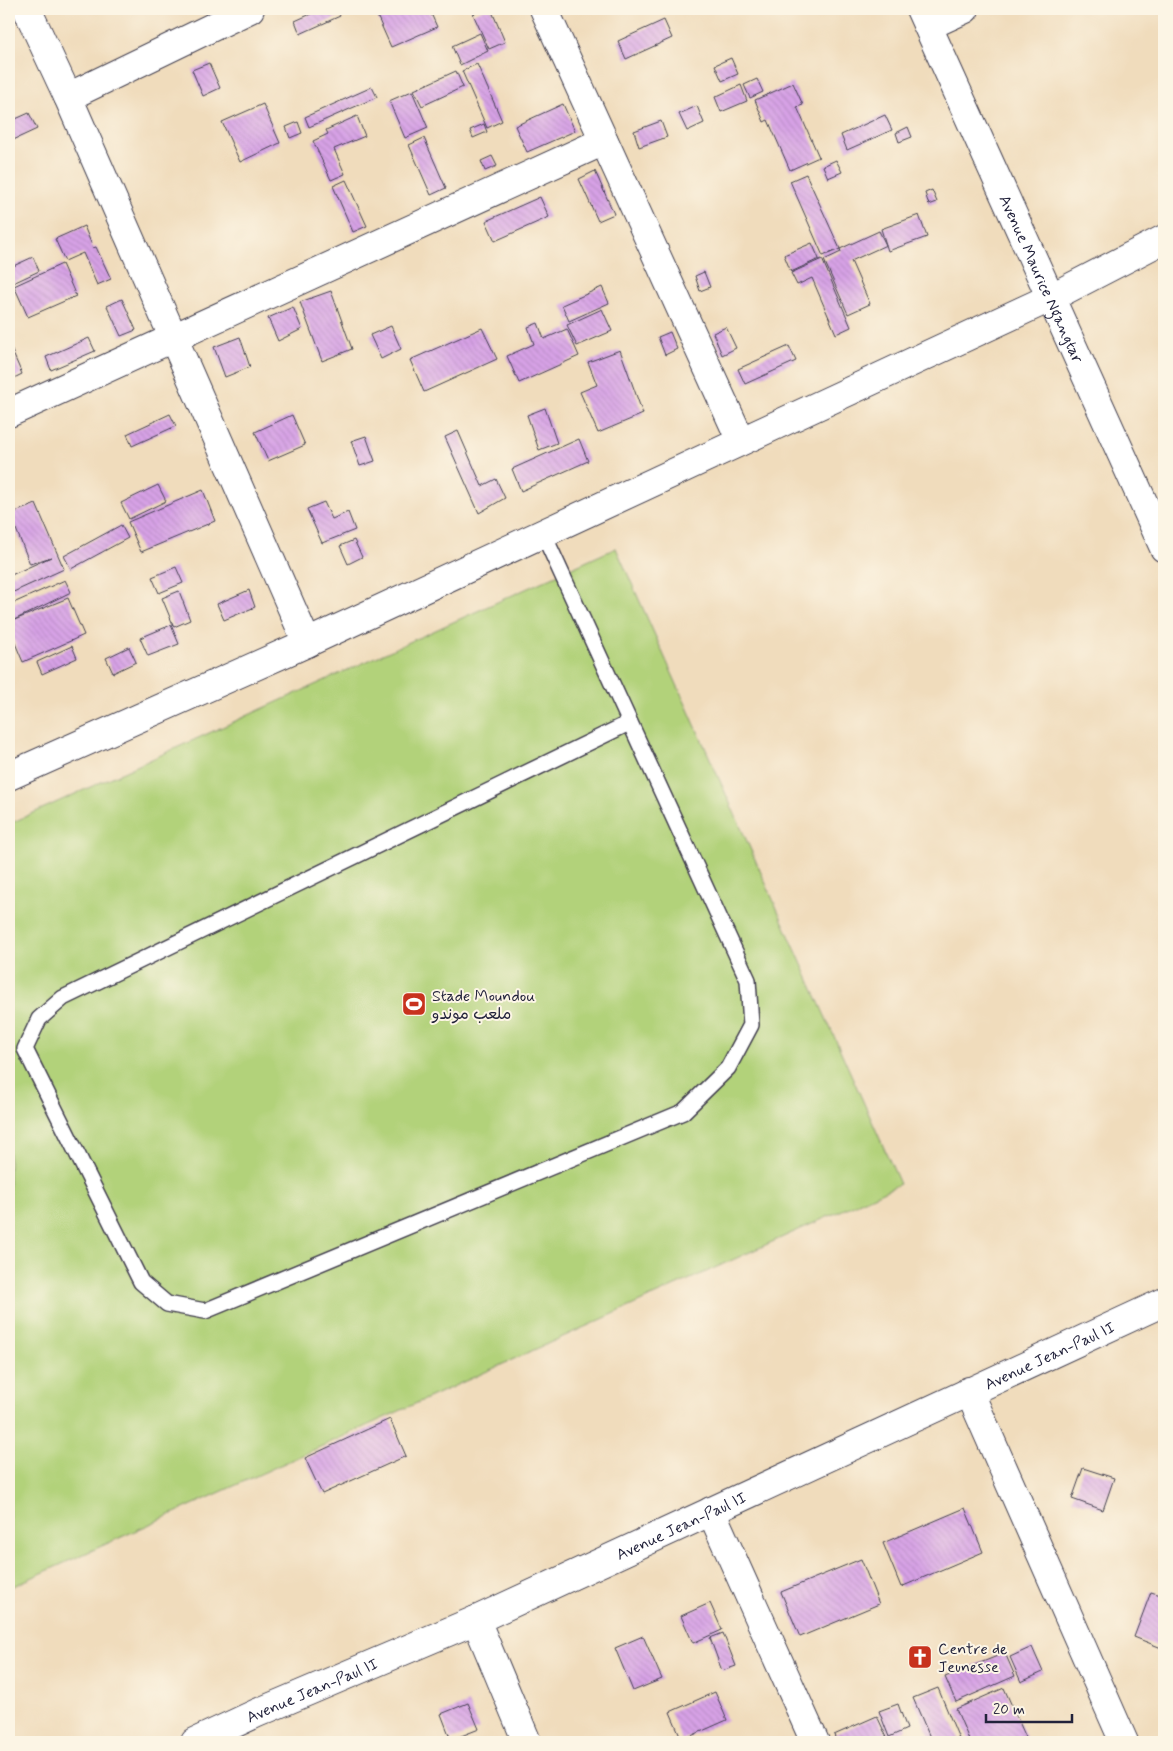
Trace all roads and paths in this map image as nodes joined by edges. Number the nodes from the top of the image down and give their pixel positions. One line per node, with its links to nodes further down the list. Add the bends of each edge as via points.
1 (28, 9): 6 (street)
2 (250, 9): 6 (street)
3 (544, 9): 7 (street)
4 (966, 9): 5 (street)
5 (924, 17): 9 (street, Avenue Maurice Ngangtar)
6 (68, 97): 10 (street)
7 (604, 141): 10 (street); 12 (street)
8 (1164, 238): 9 (street)
9 (1052, 297): 12 (street); 14 (street, Avenue Maurice Ngangtar)
10 (173, 339): 11 (street); 15 (street)
11 (9, 412)
12 (741, 441): 13 (street)
13 (544, 533): 15 (street); 16 (lane)
14 (1164, 548)
15 (307, 642): 17 (street)
16 (629, 723): 16 (lane, via 63,998 39,1019 25,1049 141,1282 167,1304 205,1311 683,1112 728,1068 751,1025 748,980)
17 (9, 776)
18 (1164, 1302): 19 (street, Avenue Jean-Paul II)
19 (969, 1391): 20 (street, Avenue Jean-Paul II); 25 (street)
20 (711, 1511): 21 (street, Avenue Jean-Paul II); 24 (street)
21 (476, 1620): 22 (street, Avenue Jean-Paul II); 23 (street)
22 (195, 1742)
23 (527, 1742)
24 (815, 1742)
25 (1124, 1742)

